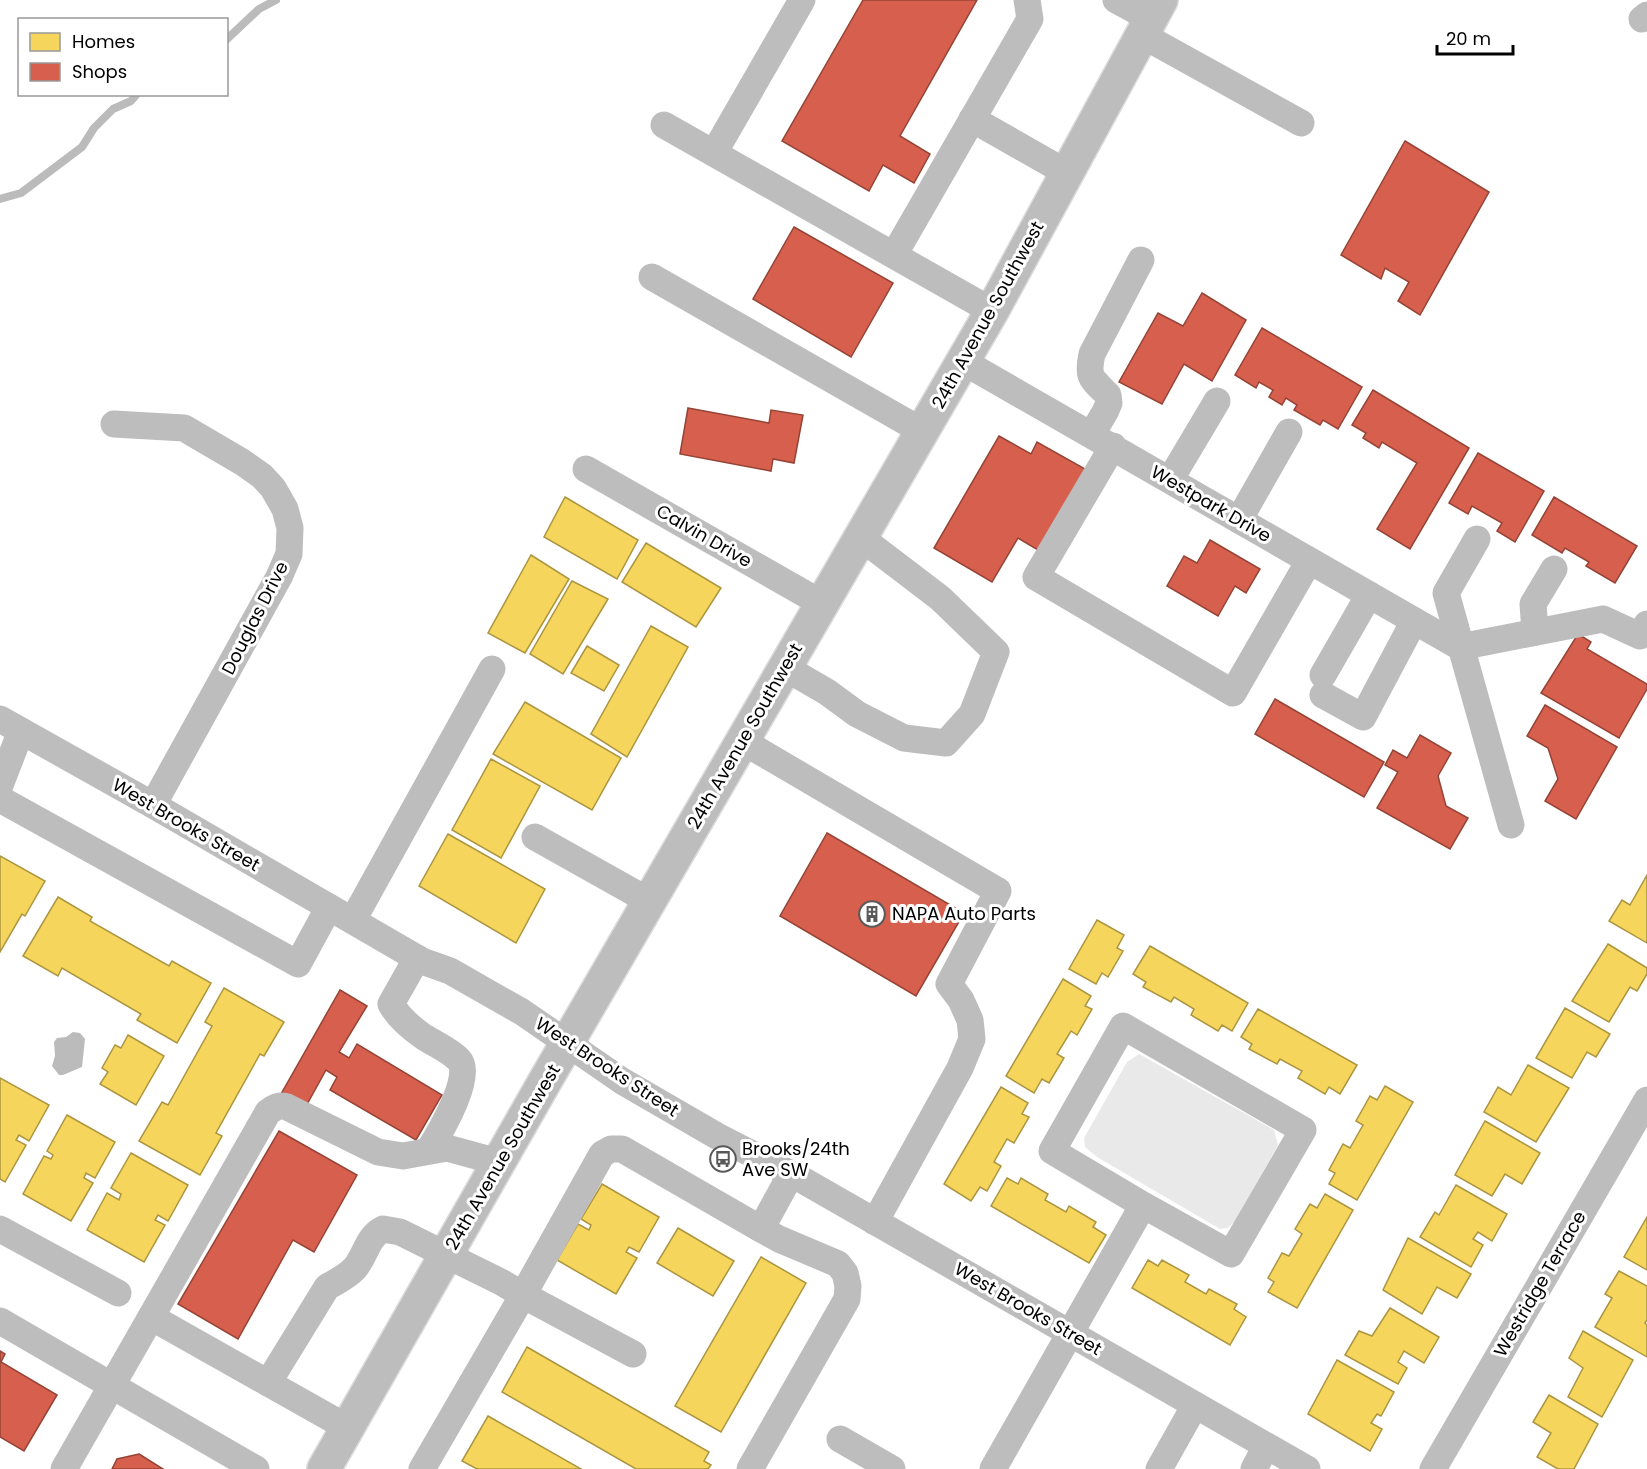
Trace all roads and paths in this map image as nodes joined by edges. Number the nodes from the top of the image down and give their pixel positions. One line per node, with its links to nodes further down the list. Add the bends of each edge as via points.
1 (802, 0): 8 (street)
2 (1027, 0): 5 (street, via 1030,19)
3 (1116, 0): 4 (street)
4 (1151, 18): 6 (street); 9 (main road, 24th Avenue Southwest)
5 (972, 119): 9 (street); 10 (street)
6 (1301, 123)
7 (663, 124): 8 (street)
8 (714, 153): 10 (street)
9 (1067, 173): 13 (main road, 24th Avenue Southwest)
10 (894, 255): 13 (street)
11 (1141, 260): 19 (street, via 1092,354 1088,370 1108,395)
12 (652, 277): 17 (street)
13 (992, 310): 14 (main road, 24th Avenue Southwest)
14 (962, 361): 17 (main road, 24th Avenue Southwest); 19 (street, Westpark Drive)
15 (1217, 401): 21 (street)
16 (114, 424): 39 (street, Douglas Drive, via 184,428 242,462 273,488 290,528 289,554 279,577)
17 (922, 431): 23 (main road, 24th Avenue Southwest)
18 (1289, 432): 22 (street)
19 (1102, 440): 21 (street, Westpark Drive); 25 (street, via 1036,577 1233,693)
20 (586, 469): 28 (street, Calvin Drive)
21 (1170, 480): 22 (street, Westpark Drive)
22 (1239, 520): 25 (street, Westpark Drive)
23 (860, 537): 28 (main road, 24th Avenue Southwest); 33 (street, via 940,598 996,652 972,714 946,743 904,738 857,714)
24 (1478, 539): 32 (street, via 1446,593)
25 (1309, 561): 27 (street, Westpark Drive)
26 (1554, 569): 31 (street, via 1533,604)
27 (1369, 595): 29 (street, Westpark Drive); 29 (street, via 1323,685 1363,717)
28 (821, 603): 33 (main road, 24th Avenue Southwest)
29 (1414, 621): 32 (street, Westpark Drive)
30 (1647, 624): 31 (street, via 1640,636 1603,619)
31 (1535, 632): 32 (street)
32 (1461, 647): 40 (street)
33 (784, 667): 36 (main road, 24th Avenue Southwest)
34 (492, 669): 44 (street)
35 (11, 725): 37 (street); 39 (street, West Brooks Street)
36 (742, 741): 42 (main road, 24th Avenue Southwest); 52 (street, via 998,891 949,984 970,1020 972,1039 960,1068)
37 (0, 785)
38 (0, 799): 43 (street, via 298,964)
39 (153, 805): 43 (street, West Brooks Street)
40 (1511, 825)
41 (535, 837): 42 (street)
42 (649, 901): 46 (main road, 24th Avenue Southwest)
43 (329, 907): 44 (street, West Brooks Street)
44 (353, 920): 45 (street, West Brooks Street)
45 (417, 958): 46 (street, West Brooks Street, via 450,971); 48 (street, via 391,1004 417,1032 459,1060 464,1068 447,1121)
46 (568, 1042): 49 (main road, 24th Avenue Southwest); 50 (street, West Brooks Street, via 622,1081)
47 (1647, 1100): 77 (street, Westridge Terrace)
48 (429, 1150): 49 (street, via 447,1148); 58 (street, via 403,1156 378,1152 287,1107 274,1108 268,1112)
49 (500, 1161): 55 (main road, 24th Avenue Southwest)
50 (791, 1174): 52 (street, West Brooks Street); 54 (street)
51 (1143, 1205): 51 (street, via 1052,1151 1123,1026 1303,1130 1231,1254); 60 (street)
52 (875, 1221): 60 (street, West Brooks Street)
53 (0, 1229): 56 (street)
54 (762, 1229): 57 (street, via 622,1149 611,1149 602,1154); 72 (street, via 838,1264 848,1286 847,1299)
55 (447, 1255): 57 (street); 62 (street, via 400,1232 383,1229 374,1233 355,1268 327,1287); 65 (main road, 24th Avenue Southwest)
56 (118, 1293)
57 (524, 1295): 61 (street); 71 (street)
58 (151, 1317): 62 (street); 63 (street)
59 (0, 1321): 63 (street)
60 (1070, 1333): 64 (street, West Brooks Street); 74 (street)
61 (633, 1354)
62 (268, 1383): 65 (street)
63 (111, 1387): 68 (street); 69 (street)
64 (1195, 1405): 67 (street, West Brooks Street); 75 (street)
65 (348, 1428): 70 (main road, 24th Avenue Southwest)
66 (840, 1439): 73 (street)
67 (1260, 1457): 76 (street, West Brooks Street)
68 (64, 1469)
69 (256, 1469)
70 (324, 1469)
71 (423, 1469)
72 (750, 1469)
73 (892, 1469)
74 (993, 1469)
75 (1159, 1469)
76 (1307, 1469)
77 (1433, 1469)

